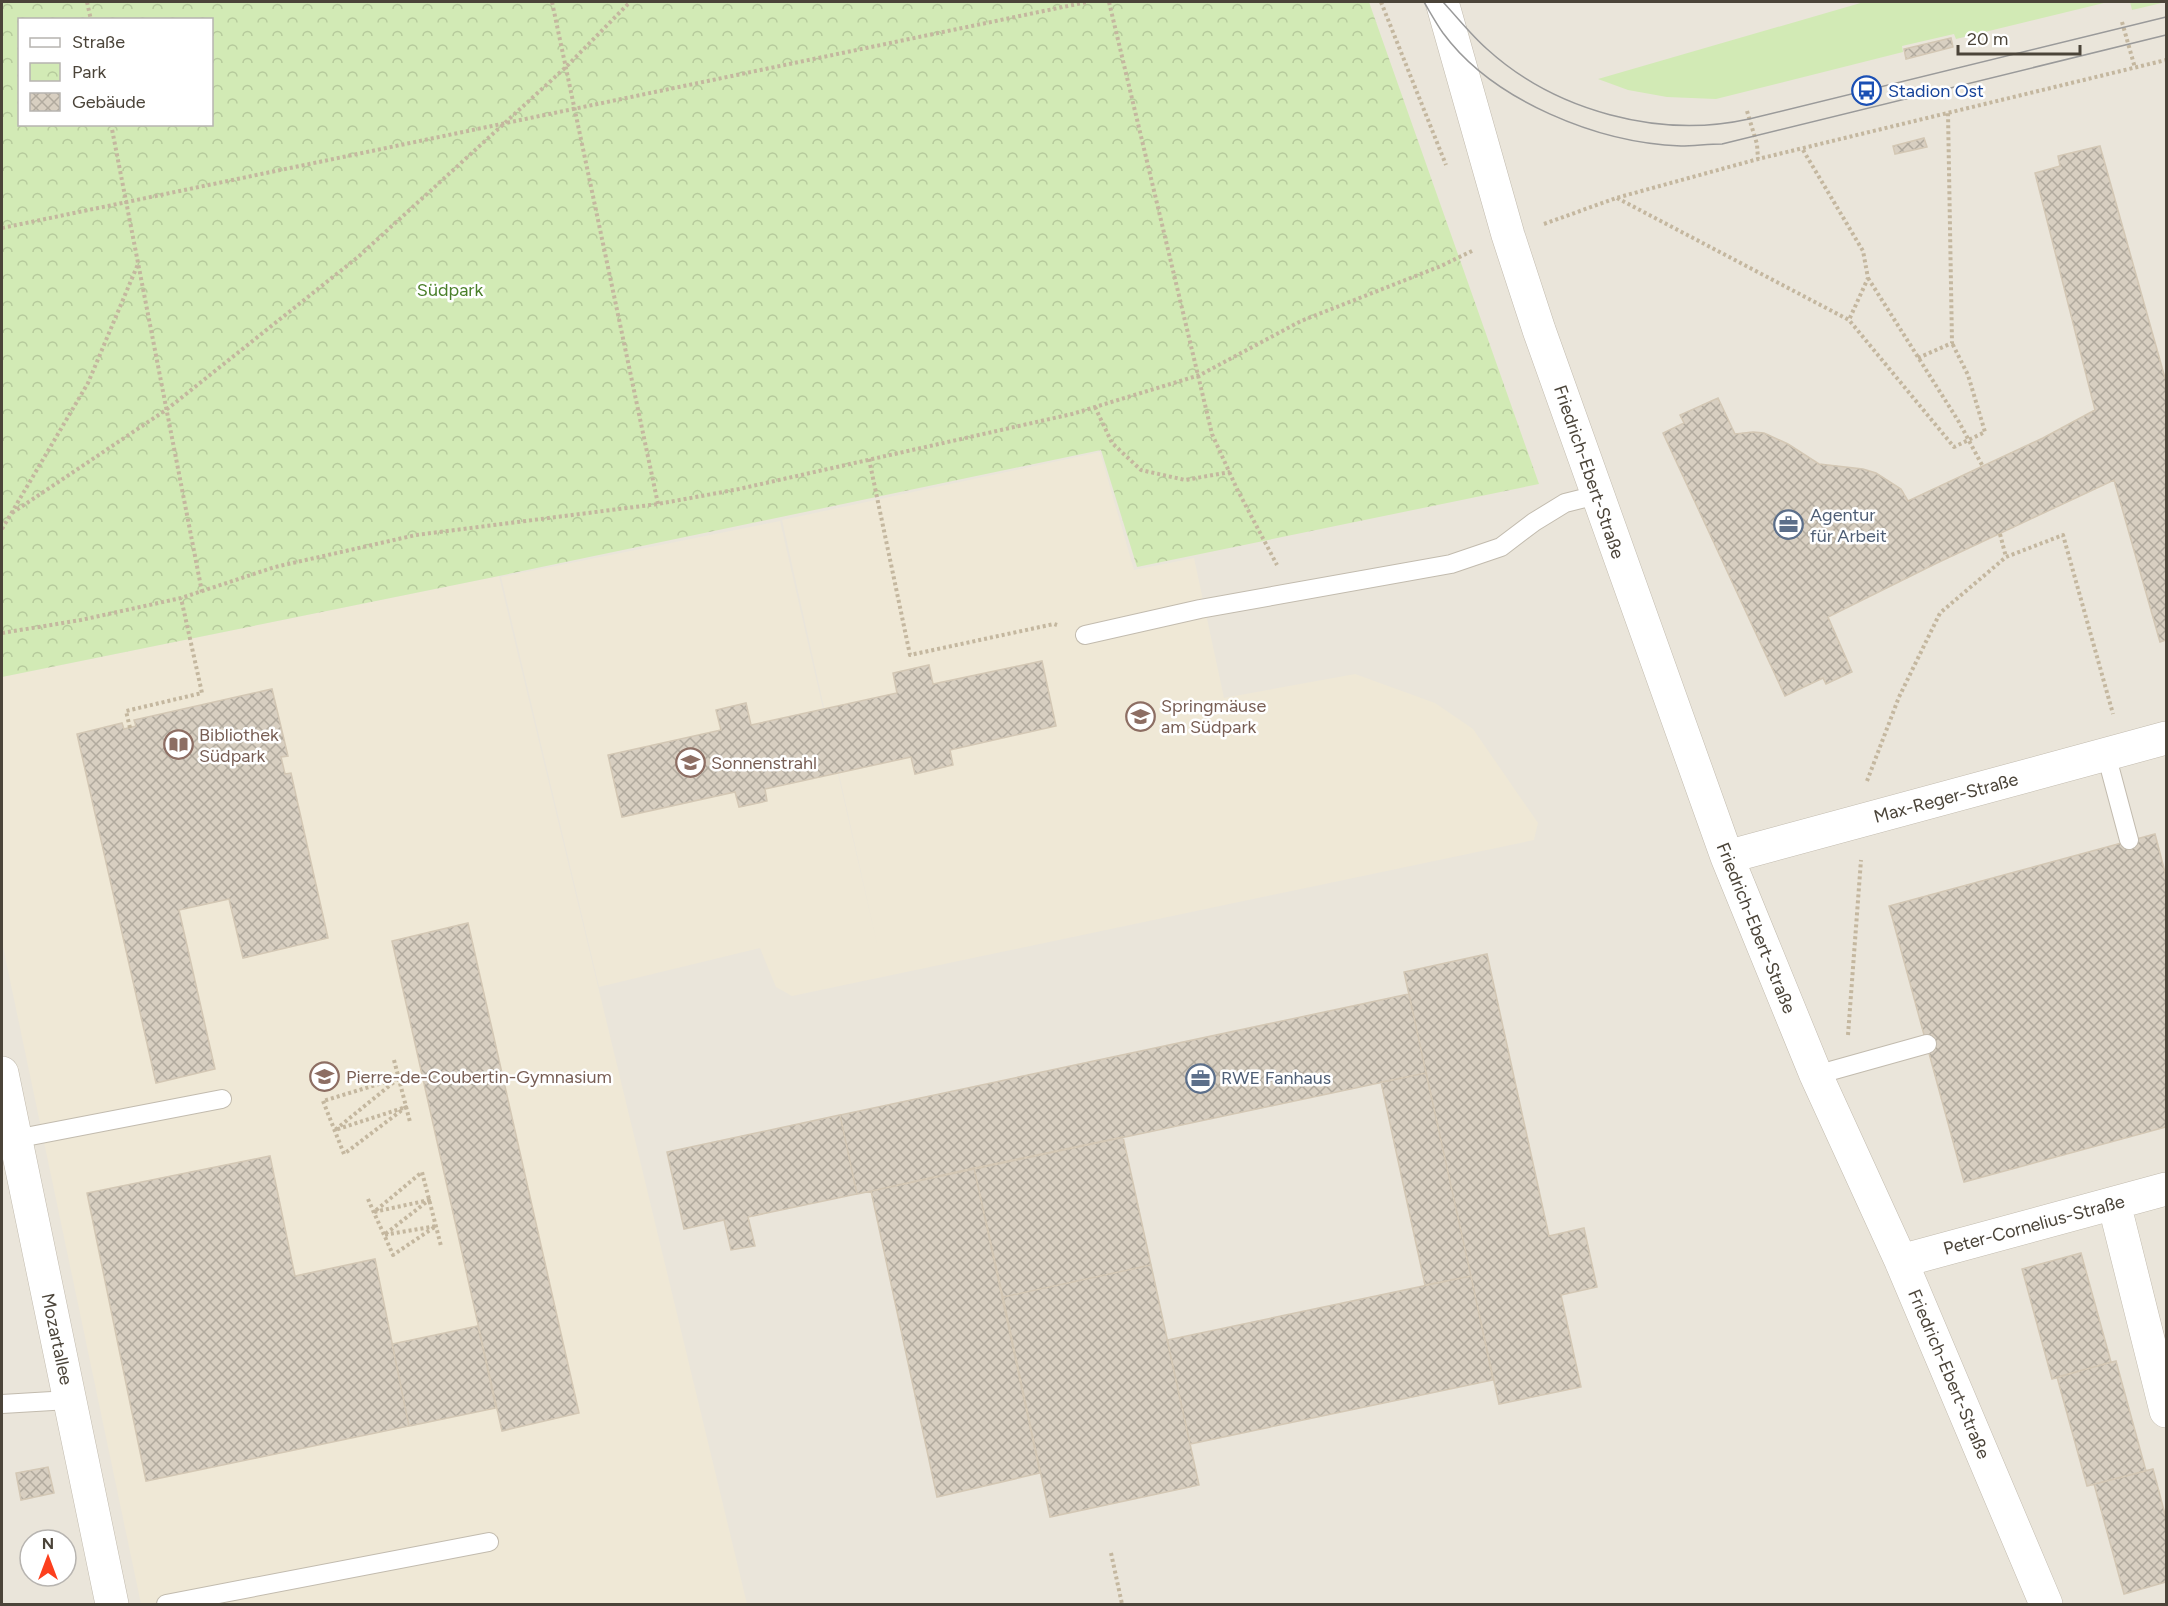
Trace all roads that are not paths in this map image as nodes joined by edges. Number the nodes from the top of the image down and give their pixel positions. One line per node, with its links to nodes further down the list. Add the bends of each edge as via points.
1 (1418, 2): 3 (street, Friedrich-Ebert-Straße)
2 (1442, 2): 3 (street, Friedrich-Ebert-Straße)
3 (1494, 241): 4 (street, Friedrich-Ebert-Straße)
4 (1597, 495): 5 (lane, via 1565,503 1501,547 1451,564 1200,609); 9 (street, Friedrich-Ebert-Straße)
5 (1085, 635)
6 (2166, 738): 7 (street, Max-Reger-Straße)
7 (2114, 752): 8 (lane); 9 (street, Max-Reger-Straße)
8 (2129, 840)
9 (1727, 857): 12 (street, Friedrich-Ebert-Straße)
10 (1926, 1044): 12 (lane)
11 (2, 1073): 14 (street, Mozartallee)
12 (1816, 1075): 17 (street, Friedrich-Ebert-Straße)
13 (222, 1099): 14 (lane)
14 (15, 1139): 18 (street, Mozartallee)
15 (2166, 1189): 16 (street, Peter-Cornelius-Straße)
16 (2114, 1203): 17 (street, Peter-Cornelius-Straße); 20 (street)
17 (1901, 1261): 24 (street, Friedrich-Ebert-Straße)
18 (69, 1400): 19 (lane); 22 (street, Mozartallee)
19 (2, 1404)
20 (2166, 1405)
21 (489, 1542): 23 (lane)
22 (112, 1605)
23 (166, 1605)
24 (2046, 1605)

